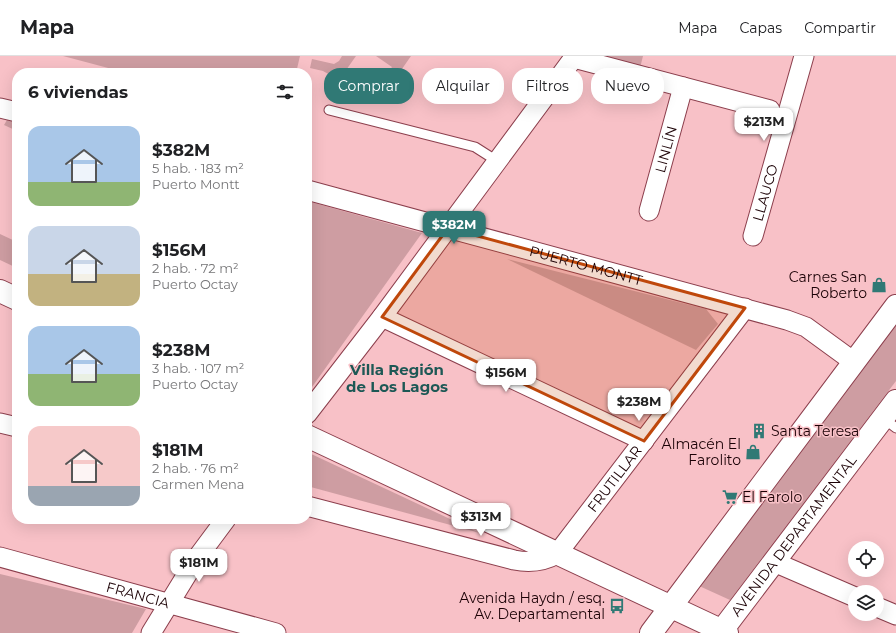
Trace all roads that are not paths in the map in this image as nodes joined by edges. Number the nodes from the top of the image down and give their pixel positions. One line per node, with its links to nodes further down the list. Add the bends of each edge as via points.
1 (804, 56): 12 (street, LLAUCO)
2 (574, 57): 3 (street); 8 (street)
3 (682, 87): 6 (street); 10 (street, LINLÍN)
4 (0, 108): 7 (street)
5 (328, 110): 8 (lane, via 475,147)
6 (770, 110)
7 (12, 111)
8 (497, 161): 11 (street)
9 (312, 191): 11 (street, PUERTO MONTT)
10 (649, 211)
11 (448, 228): 16 (street, PUERTO MONTT); 17 (street)
12 (753, 236)
13 (0, 290): 14 (main road)
14 (12, 296)
15 (896, 306): 18 (main road)
16 (745, 308): 18 (street, PUERTO MONTT, via 806,327); 25 (street, FRUTILLAR)
17 (382, 317): 20 (street); 25 (street)
18 (854, 362): 33 (main road)
19 (896, 400): 22 (main road, AVENIDA DEPARTAMENTAL)
20 (312, 408)
21 (0, 423): 23 (street)
22 (889, 423): 30 (main road, AVENIDA DEPARTAMENTAL)
23 (12, 426)
24 (312, 438): 28 (main road)
25 (644, 440): 28 (street, FRUTILLAR)
26 (312, 507): 28 (street, via 514,560 540,561)
27 (222, 524): 32 (street)
28 (557, 554): 33 (main road)
29 (0, 557): 32 (street, FRANCIA)
30 (774, 562): 31 (street); 36 (main road, AVENIDA DEPARTAMENTAL)
31 (848, 594)
32 (168, 604): 37 (street); 38 (street, FRANCIA)
33 (670, 607): 36 (main road); 39 (main road)
34 (884, 610): 35 (street)
35 (896, 615)
36 (723, 632)
37 (151, 633)
38 (276, 633)
39 (651, 633)

